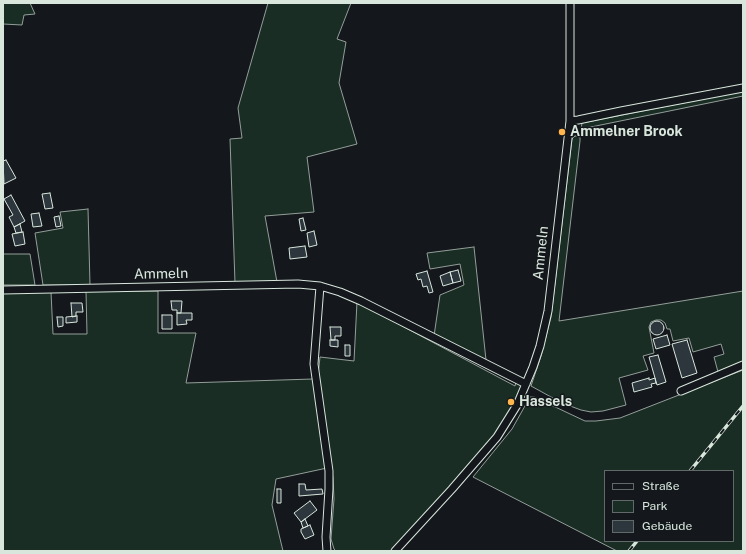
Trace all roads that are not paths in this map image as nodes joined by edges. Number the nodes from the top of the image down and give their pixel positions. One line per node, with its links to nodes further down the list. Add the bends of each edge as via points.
1 (570, 3): 3 (street, Ammeln)
2 (743, 88): 3 (street)
3 (570, 121): 7 (street, Ammeln, via 548,311 540,346)
4 (320, 286): 5 (street, Ammeln, via 298,284); 7 (street, Ammeln, via 361,301); 9 (street, via 314,364 329,471 326,537)
5 (3, 290)
6 (743, 365): 8 (street)
7 (526, 384): 10 (street, Ammeln, via 507,422 494,441)
8 (681, 391)
9 (328, 551)
10 (395, 551)

